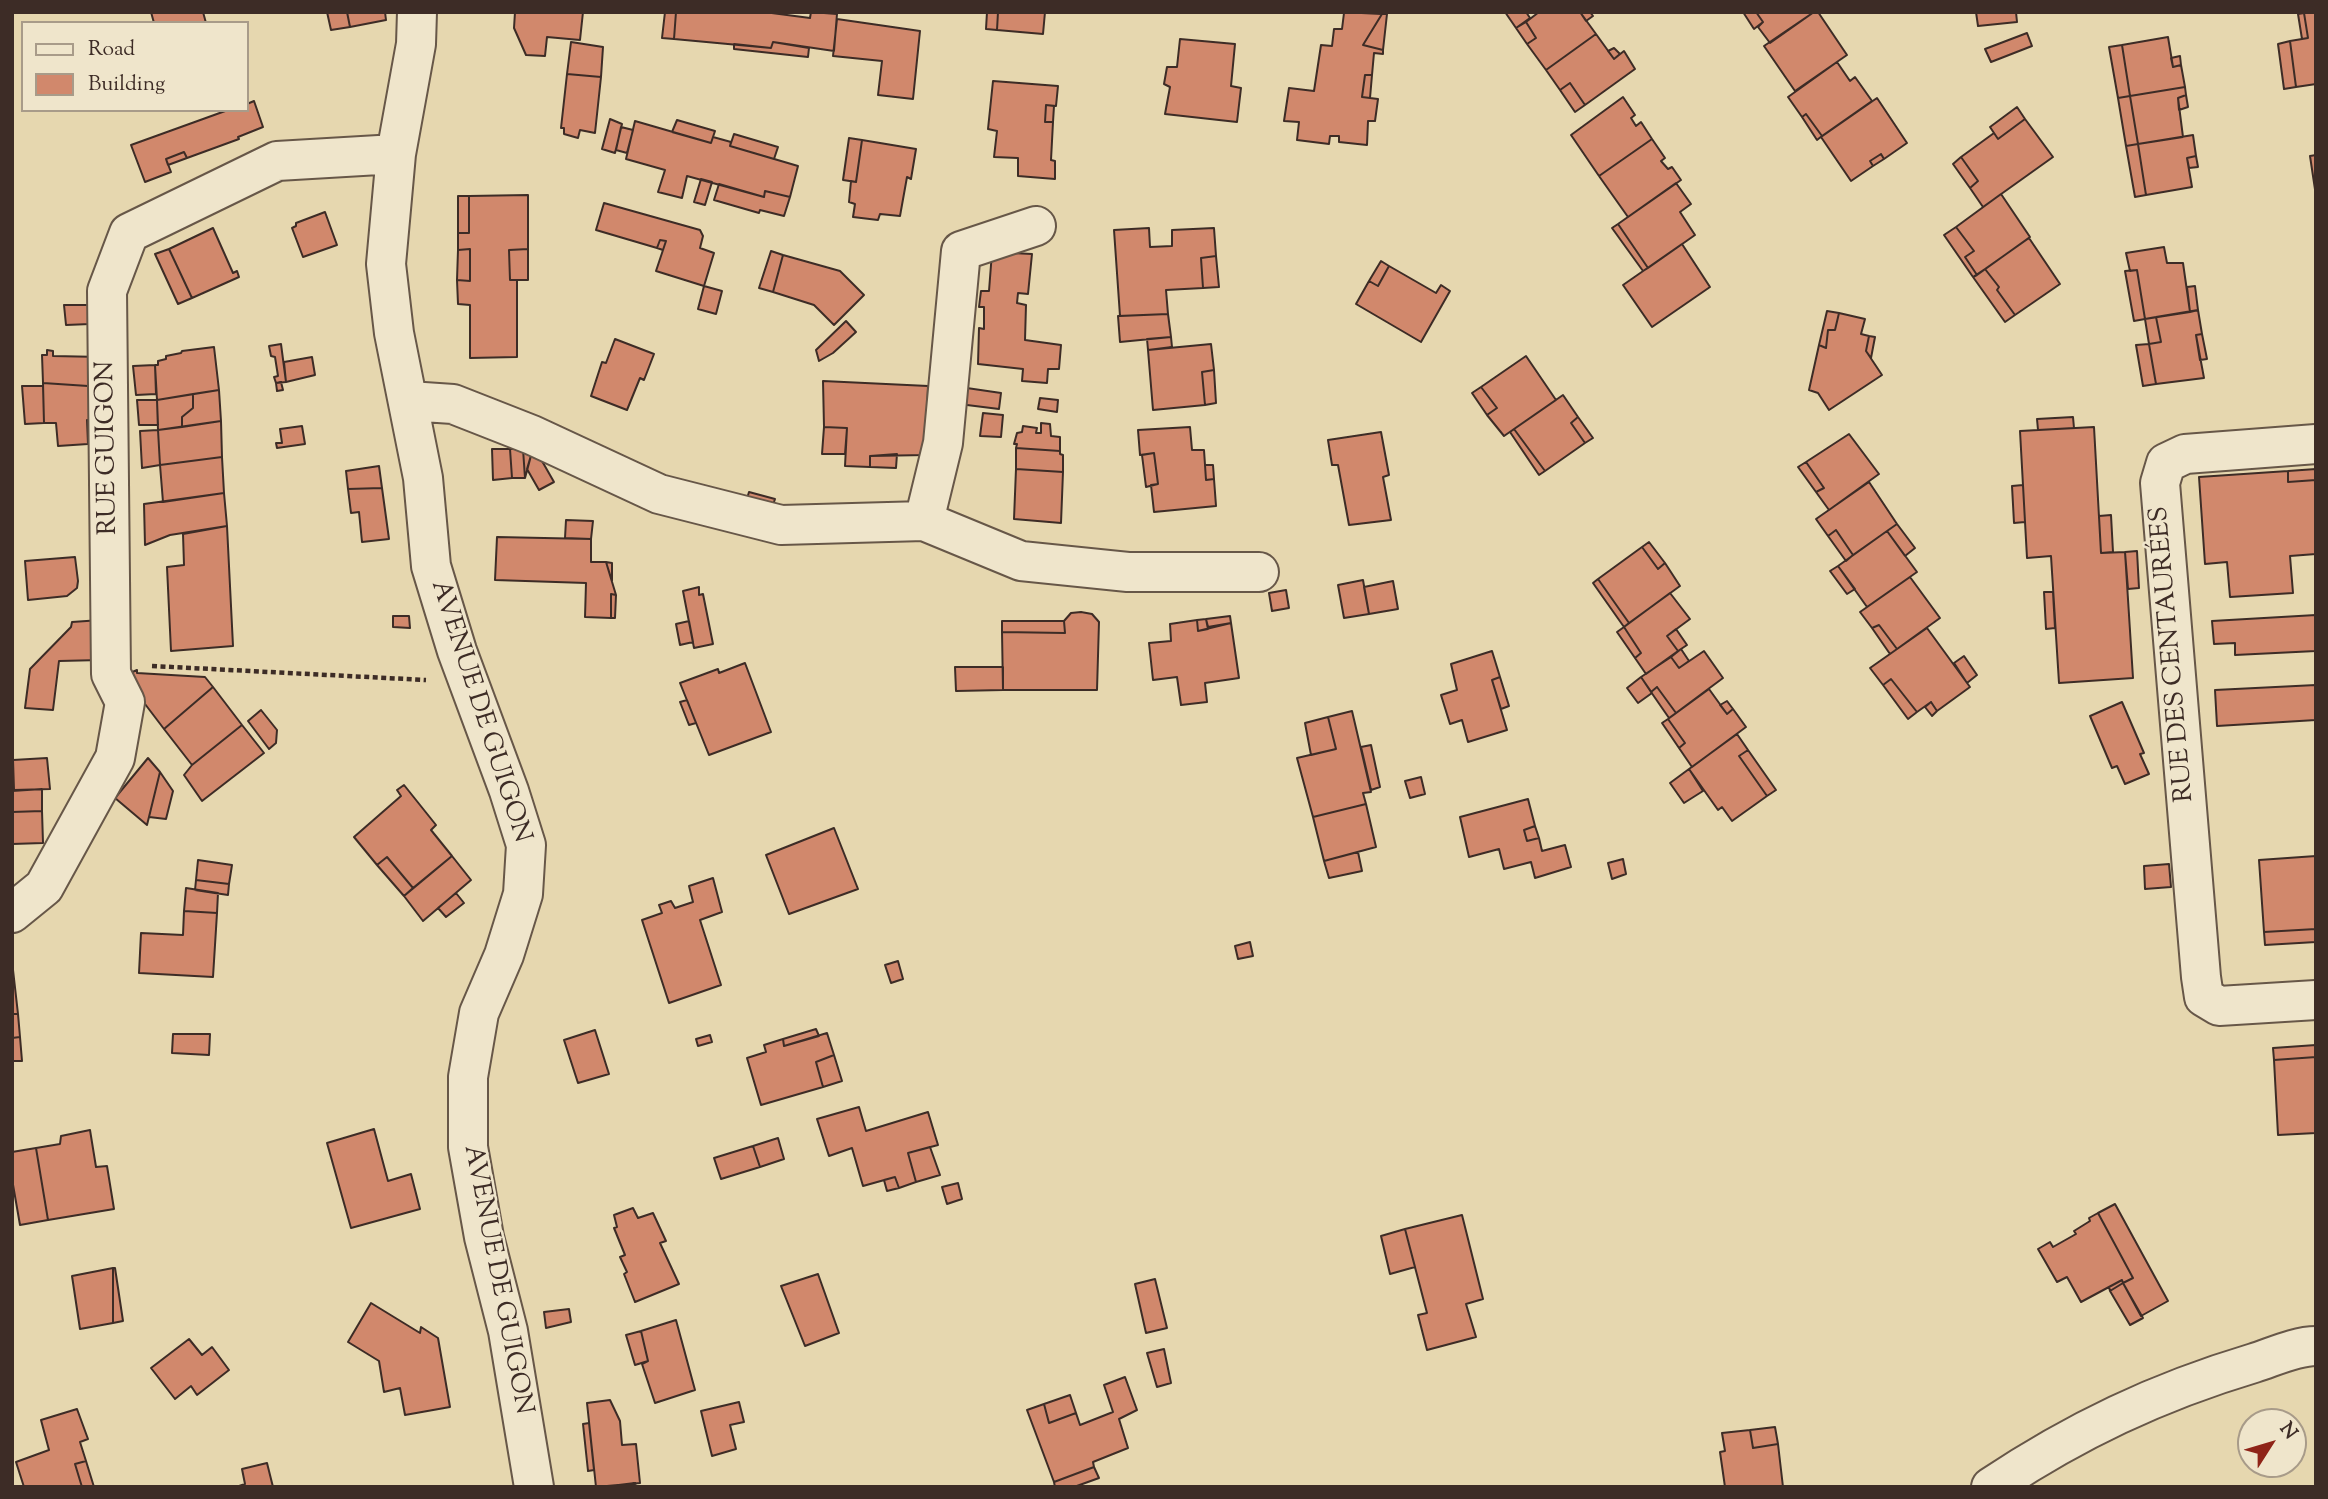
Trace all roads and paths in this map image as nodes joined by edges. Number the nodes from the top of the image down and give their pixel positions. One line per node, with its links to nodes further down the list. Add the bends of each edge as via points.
1 (417, 12): 2 (street, AVENUE DE GUIGON, via 416,44)
2 (396, 154): 4 (street, AVENUE DE GUIGON, via 386,264 394,333); 8 (street, RUE GUIGON, via 277,161 129,233 107,291)
3 (1036, 226): 6 (street, via 961,251 943,443)
4 (409, 401): 6 (street, via 453,404 659,494 781,524); 9 (street, AVENUE DE GUIGON, via 424,478 431,566)
5 (2316, 444): 11 (street, RUE DES CENTAURÉES, via 2185,454 2166,463 2160,483 2204,997 2219,1006)
6 (924, 522): 7 (street, via 1021,561 1128,572)
7 (1259, 572)
8 (111, 664): 9 (path); 10 (street, RUE GUIGON, via 125,702 115,758 44,887)
9 (469, 683): 13 (street, AVENUE DE GUIGON, via 526,845 523,894 504,955 478,1013 468,1077 468,1147 508,1331)
10 (12, 913)
11 (2316, 1000)
12 (2316, 1346): 14 (street, via 2227,1371 2139,1404 2052,1447)
13 (534, 1487)
14 (1991, 1487)

